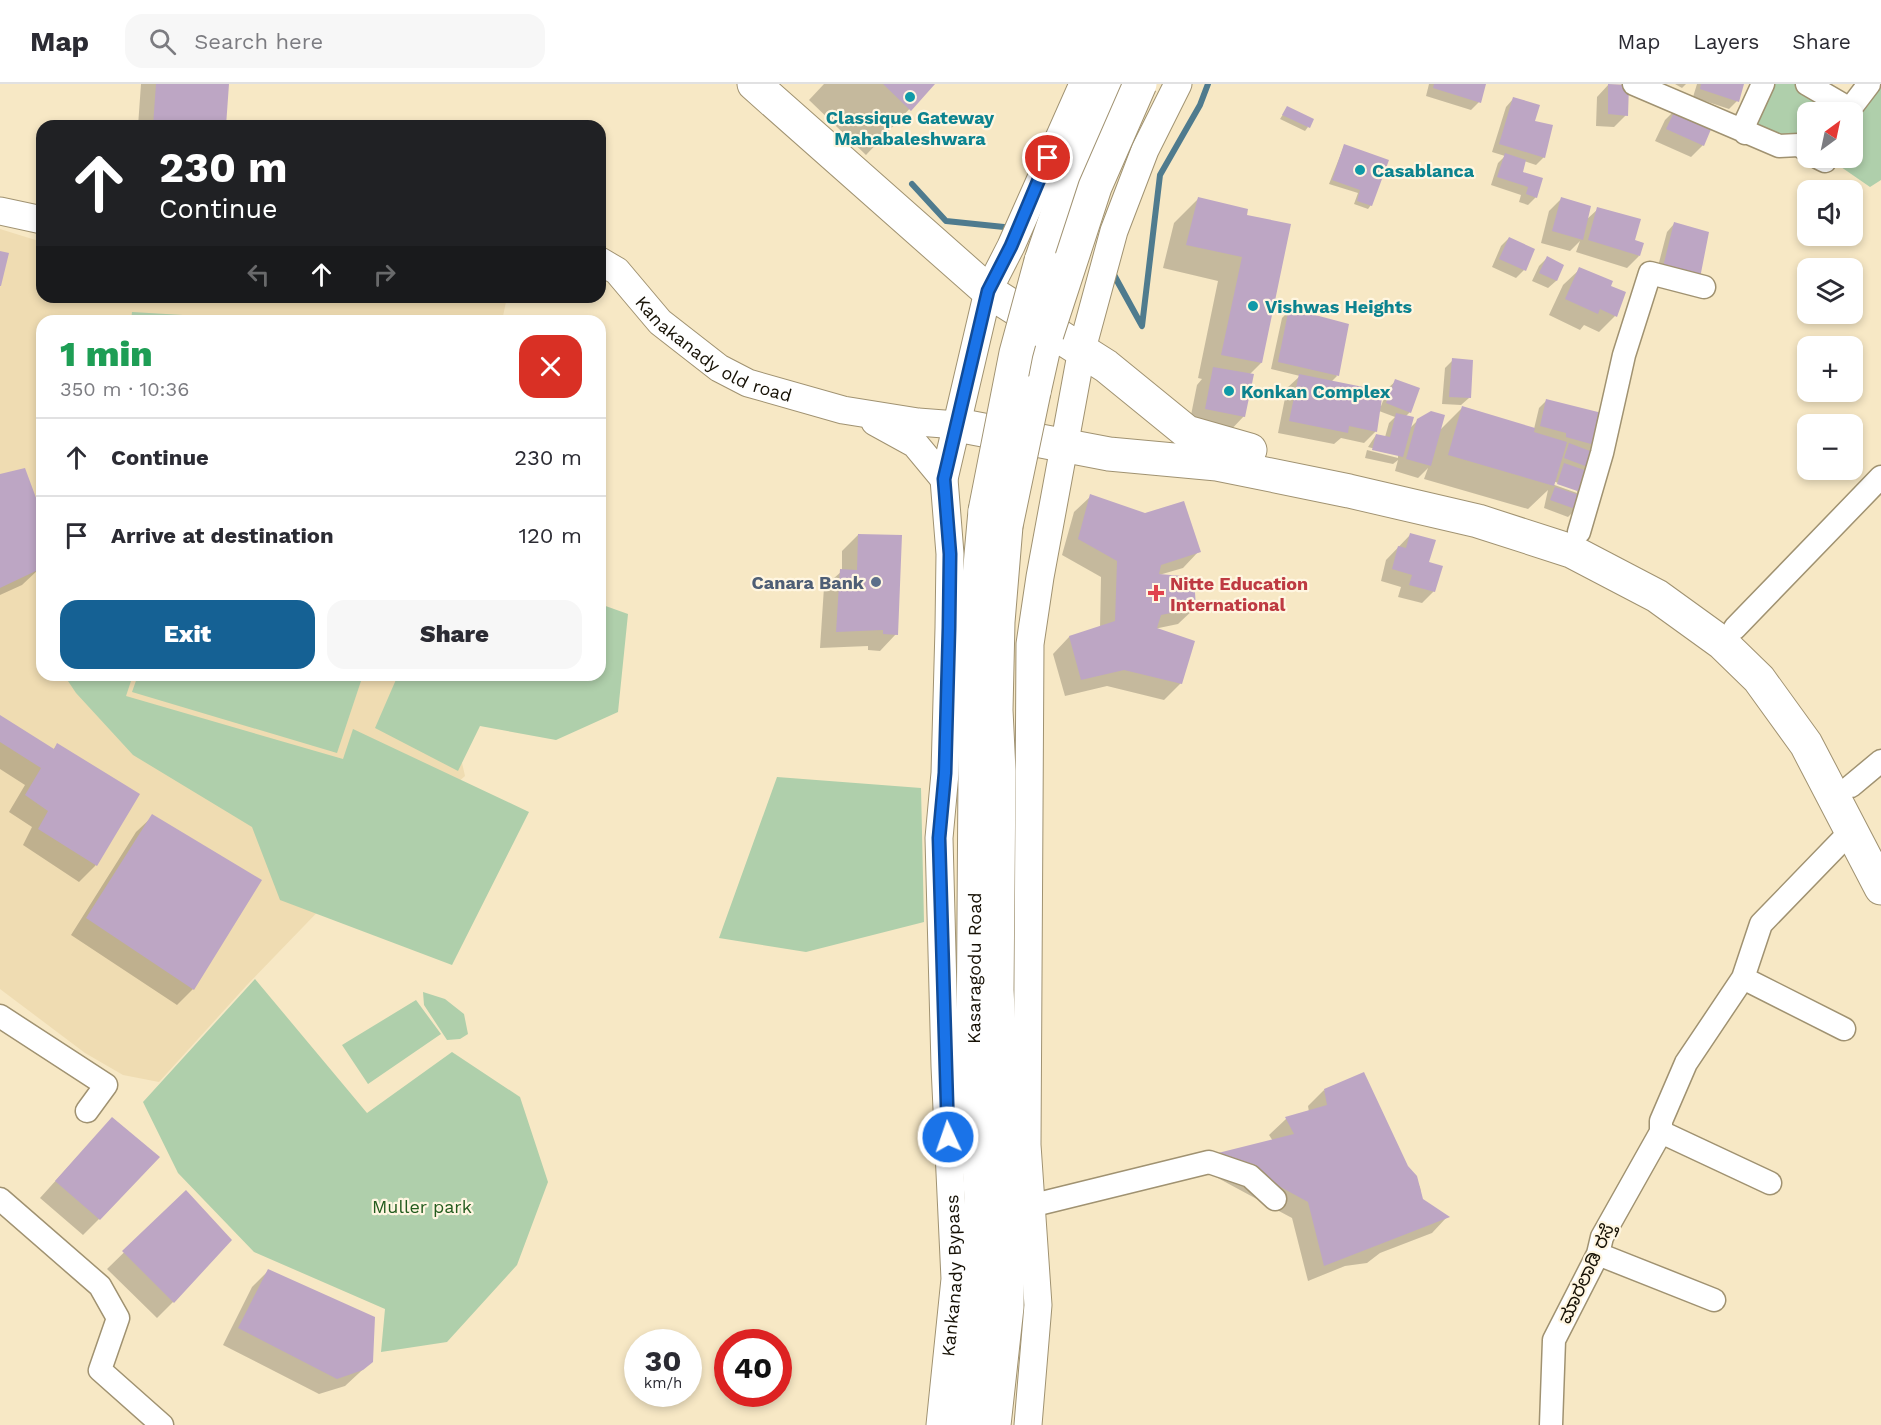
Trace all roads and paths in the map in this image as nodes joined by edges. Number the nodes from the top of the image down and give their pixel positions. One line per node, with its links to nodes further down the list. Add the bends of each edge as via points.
1 (754, 84): 16 (main road)
2 (1083, 84): 16 (street, Kankanady Bypass)
3 (1112, 84): 23 (main road, bridge, via 1075,162 1041,261 1016,353)
4 (1140, 84): 23 (main road, bridge, via 1095,187 1047,334)
5 (1178, 84): 17 (street, via 1145,150 1114,231)
6 (1634, 84): 10 (street)
7 (1763, 84): 10 (street, via 1746,121)
8 (1807, 84): 9 (street, via 1850,109)
9 (1869, 84)
10 (1745, 133): 11 (street, via 1779,146)
11 (1797, 145)
12 (0, 211): 13 (street)
13 (36, 219)
14 (606, 264): 18 (street, Kanakanady old road, via 617,270 660,321 719,369 748,384)
15 (1704, 287): 24 (street, via 1650,273 1624,355)
16 (988, 291): 17 (main road); 19 (street, Kankanady Bypass)
17 (1082, 349): 20 (street); 24 (main road, via 1187,432 1221,444 1430,488)
18 (843, 410): 19 (street); 22 (street, via 915,444)
19 (957, 424): 20 (main road); 22 (street, Kankanady Bypass)
20 (1065, 444): 28 (main road, via 1109,454 1217,464 1349,491 1478,521 1571,551 1657,596 1722,643 1759,679 1806,744); 39 (street, via 1030,645)
21 (1881, 477): 25 (street)
22 (944, 479): 43 (street, Kankanady Bypass, via 950,554 945,773 939,838 955,1279)
23 (996, 519): 44 (main road, Kasaragodu Road, via 973,643 974,1060 981,1198 980,1299); 45 (main road, Kasaragodu Road, via 997,990 1008,1215 1007,1307)
24 (1579, 532): 25 (main road, via 1668,579)
25 (1735, 628): 27 (main road, via 1774,666 1823,733)
26 (1881, 761): 27 (street)
27 (1851, 786): 29 (main road)
28 (1851, 831): 30 (main road); 31 (street, ಮಾರಲಾಡಿ ರಸ್ತೆ, via 1761,924)
29 (1881, 844)
30 (1881, 888)
31 (1743, 978): 33 (street); 35 (street, ಮಾರಲಾಡಿ ರಸ್ತೆ, via 1686,1064 1661,1121)
32 (0, 1016): 34 (street, via 106,1085)
33 (1844, 1029)
34 (87, 1112)
35 (1661, 1132): 36 (street); 40 (street, ಮಾರಲಾಡಿ ರಸ್ತೆ, via 1602,1237)
36 (1770, 1183)
37 (1275, 1198): 39 (street, via 1250,1176 1209,1162)
38 (0, 1199): 42 (street, via 100,1286 118,1318 100,1370)
39 (1030, 1206): 46 (street, via 1038,1305)
40 (1598, 1254): 41 (street); 47 (street, ಮಾರಲಾಡಿ ರಸ್ತೆ, via 1554,1340)
41 (1714, 1300)
42 (162, 1425)
43 (940, 1425)
44 (964, 1425)
45 (994, 1425)
46 (1028, 1425)
47 (1551, 1425)

